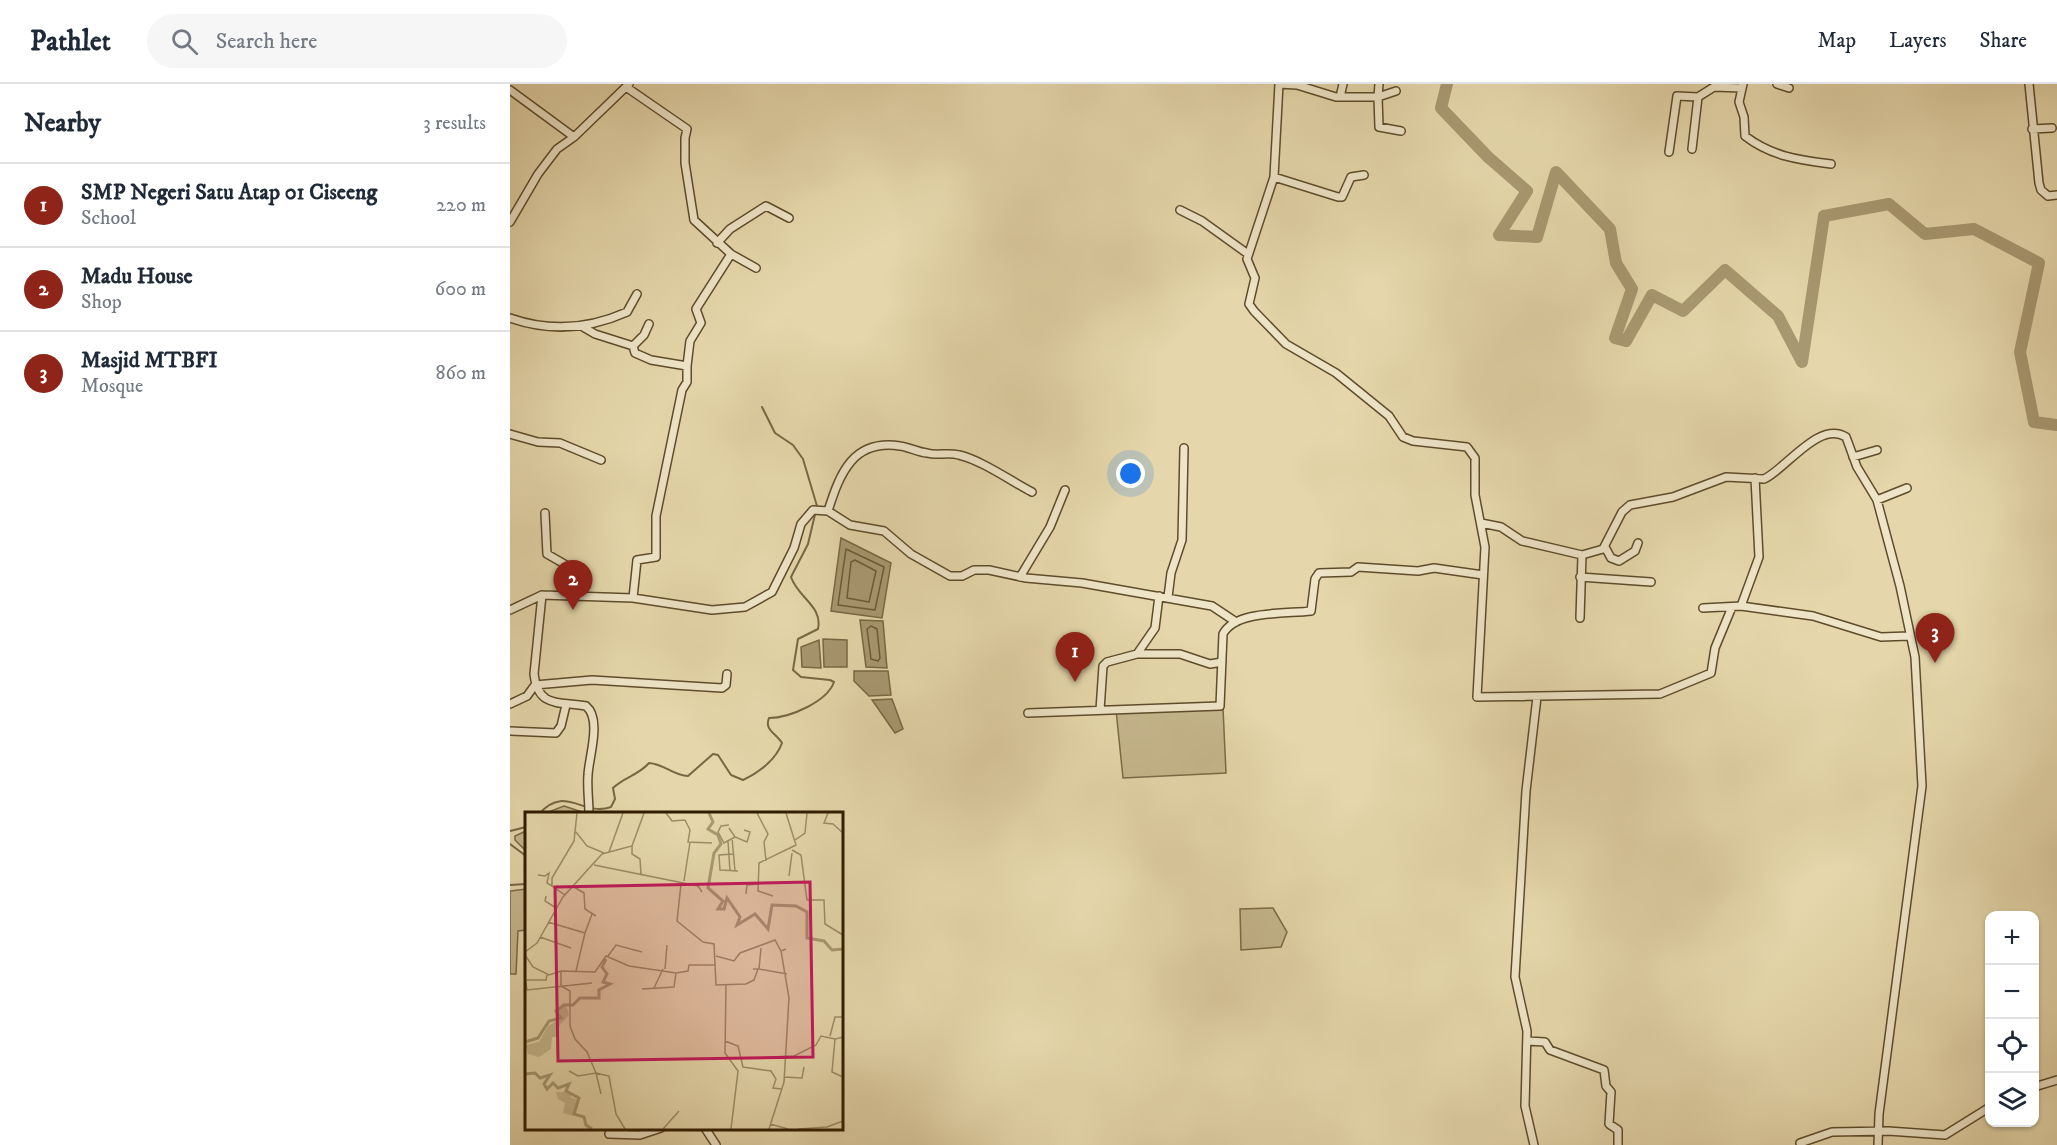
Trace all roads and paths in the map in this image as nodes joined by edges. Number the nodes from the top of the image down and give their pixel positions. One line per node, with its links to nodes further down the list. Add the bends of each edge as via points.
1 (1279, 84): 2 (street); 23 (street)
2 (1287, 84): 12 (street)
3 (1343, 84): 12 (street)
4 (1379, 84): 13 (street)
5 (1777, 84): 9 (street)
6 (2029, 84): 16 (street)
7 (628, 85): 18 (street); 29 (street, via 687,129 686,163 693,216)
8 (1743, 86): 14 (street, via 1714,87); 21 (street, via 1739,102 1745,136 1759,147 1786,158)
9 (1789, 88)
10 (510, 90): 18 (street)
11 (1396, 91): 13 (street)
12 (1340, 97): 13 (street)
13 (1378, 97): 17 (street, via 1379,127)
14 (1698, 97): 19 (street); 20 (street, via 1677,96)
15 (2052, 128): 16 (street)
16 (2032, 129): 24 (street, via 2041,190 2048,196)
17 (1401, 131)
18 (574, 137): 25 (street, via 557,149)
19 (1692, 148)
20 (1670, 152)
21 (1831, 164)
22 (1365, 175): 23 (street, via 1351,177 1342,197)
23 (1274, 177): 31 (street)
24 (2057, 195)
25 (513, 210): 28 (street)
26 (1180, 210): 31 (street)
27 (789, 218): 29 (street, via 766,206 730,229)
28 (510, 222)
29 (717, 243): 30 (street)
30 (731, 254): 32 (street); 38 (street, via 696,309 701,323 690,341)
31 (1248, 254): 51 (street, via 1247,264 1255,278 1249,300 1251,308 1287,344 1344,379 1389,416 1403,437 1469,448 1475,458 1475,495)
32 (756, 268)
33 (637, 294): 36 (street, via 627,312)
34 (510, 318): 36 (street)
35 (649, 324): 37 (street)
36 (583, 327): 37 (street)
37 (633, 346): 38 (street, via 635,353 651,360)
38 (687, 366): 63 (street, via 687,381 656,516 656,558 637,560)
39 (510, 434): 43 (street, via 560,443)
40 (1184, 448): 62 (street, via 1182,540)
41 (1877, 450): 42 (street)
42 (1853, 457): 44 (street, via 1844,435 1817,438 1767,477); 48 (street)
43 (601, 460)
44 (1755, 478): 53 (street, via 1726,477 1673,496 1630,505 1622,512); 64 (street, via 1759,557)
45 (1907, 488): 48 (street)
46 (1065, 490): 56 (street, via 1050,527)
47 (1032, 492): 49 (street, via 962,455 874,446 853,458)
48 (1876, 500): 70 (street, via 1900,586)
49 (826, 511): 56 (street, via 850,525 890,534 911,554 950,576 979,570); 63 (street, via 813,510 801,525 776,585 766,597 753,603 738,609 712,610)
50 (544, 513): 60 (street, via 547,554 573,569)
51 (1481, 523): 54 (street, via 1501,527 1522,541); 55 (street, via 1485,547)
52 (1638, 543): 53 (street, via 1635,551 1619,561 1611,558)
53 (1605, 547): 54 (street)
54 (1582, 555): 57 (street)
55 (1483, 575): 69 (street, via 1434,568 1418,572 1358,567 1351,572 1319,573 1311,611 1262,615); 75 (street, via 1477,697)
56 (1020, 577): 61 (street)
57 (1580, 577): 58 (street); 68 (street)
58 (1651, 582)
59 (542, 595): 60 (street); 67 (street); 74 (street)
60 (573, 595): 63 (street)
61 (1159, 596): 62 (street); 71 (street, via 1155,628)
62 (1168, 597): 69 (street, via 1217,607)
63 (633, 598)
64 (1740, 606): 65 (street); 70 (street, via 1813,616 1881,637)
65 (1732, 607): 66 (street); 75 (street, via 1715,648 1711,674 1660,694)
66 (1703, 608)
67 (510, 610)
68 (1580, 618)
69 (1236, 622): 72 (street, via 1223,634)
70 (1909, 636): 88 (street, via 1919,698 1922,786)
71 (1137, 654): 72 (street, via 1180,654 1210,664); 78 (street, via 1103,666)
72 (1222, 662): 78 (street, via 1220,706)
73 (727, 674): 74 (street, via 722,688 592,681)
74 (535, 685): 76 (street, via 527,696); 77 (street, via 546,699)
75 (1537, 697): 82 (street, via 1526,791 1515,977)
76 (510, 704)
77 (566, 705): 80 (street, via 556,733); 81 (street, via 586,706 592,717)
78 (1100, 711): 79 (street)
79 (1028, 713)
80 (510, 731)
81 (589, 812)
82 (1527, 1041): 92 (street, via 1525,1106); 93 (street, via 1545,1042 1550,1050 1604,1070 1611,1092 1609,1124 1618,1130)
83 (2057, 1080): 84 (street)
84 (2039, 1085)
85 (1985, 1110): 88 (street, via 1945,1135)
86 (655, 1130): 89 (street, via 640,1135)
87 (706, 1130): 91 (street)
88 (1878, 1131): 90 (street, via 1832,1132); 94 (street)
89 (609, 1134)
90 (1800, 1143)
91 (716, 1145)
92 (1534, 1145)
93 (1618, 1145)
94 (1878, 1145)

